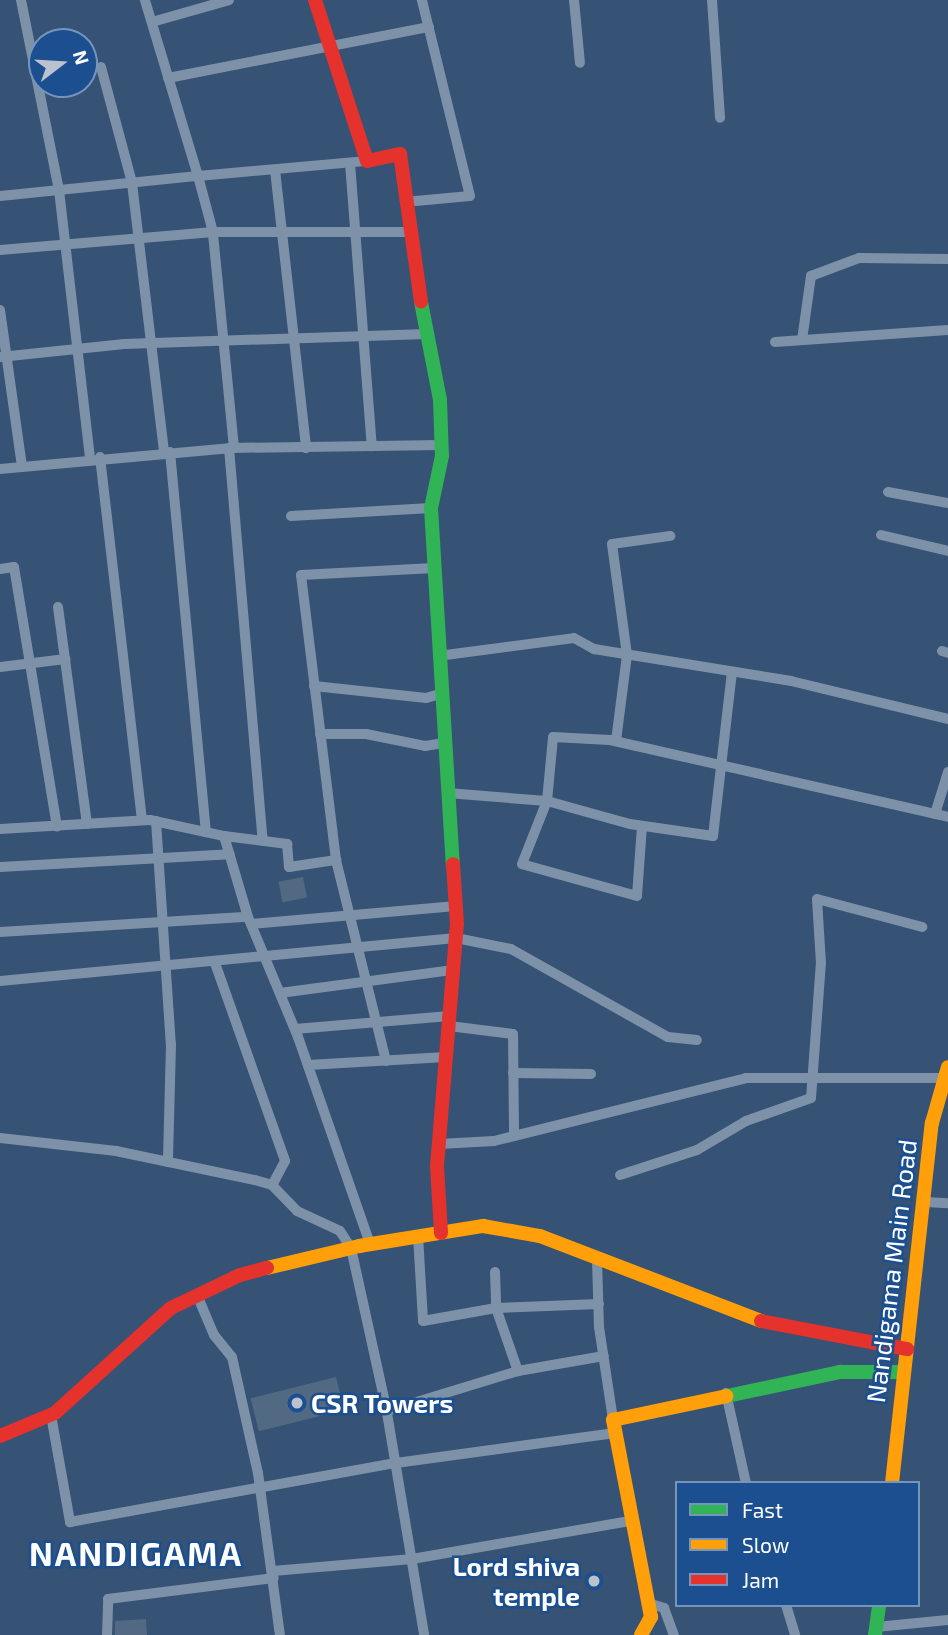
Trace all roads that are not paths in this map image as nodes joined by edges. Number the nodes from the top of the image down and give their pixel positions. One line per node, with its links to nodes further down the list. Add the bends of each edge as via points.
1 (21, 0): 20 (street)
2 (145, 0): 8 (street)
3 (229, 0): 8 (street)
4 (315, 0): 10 (street)
5 (422, 0): 9 (street)
6 (574, 0): 11 (street)
7 (712, 0): 14 (street)
8 (152, 22): 13 (street)
9 (429, 27): 10 (street); 22 (street, via 470,196)
10 (329, 50): 13 (street); 15 (street)
11 (580, 63)
12 (101, 68): 19 (street)
13 (168, 78): 18 (street)
14 (720, 118)
15 (367, 161): 16 (street); 22 (street, via 400,154)
16 (350, 163): 17 (street); 25 (street)
17 (275, 170): 18 (street); 24 (street)
18 (198, 176): 19 (street); 23 (street)
19 (132, 183): 20 (street); 27 (street)
20 (59, 190): 21 (street); 28 (street)
21 (0, 196)
22 (405, 202): 26 (street)
23 (213, 232): 24 (street); 27 (street); 37 (street)
24 (282, 232): 25 (street); 35 (street)
25 (357, 232): 26 (street); 34 (street)
26 (409, 232): 33 (street)
27 (139, 237): 28 (street); 39 (street)
28 (65, 242): 29 (street); 40 (street)
29 (0, 250)
30 (948, 259): 36 (street, via 859,258 811,276)
31 (0, 310): 41 (street)
32 (948, 330): 36 (street)
33 (427, 334): 34 (street); 42 (street, via 440,400)
34 (367, 336): 35 (street); 43 (street)
35 (293, 339): 37 (street); 45 (street)
36 (802, 340): 38 (street)
37 (224, 341): 39 (street); 44 (street)
38 (775, 342)
39 (151, 343): 40 (street); 46 (street)
40 (80, 349): 41 (street); 47 (street)
41 (3, 357): 48 (street)
42 (442, 445): 43 (street); 52 (street)
43 (372, 446): 45 (street)
44 (232, 448): 45 (street); 46 (street); 86 (street)
45 (306, 448)
46 (167, 452): 47 (street); 84 (street)
47 (95, 458): 48 (street); 78 (street)
48 (22, 466): 49 (street)
49 (0, 469)
50 (888, 492): 51 (street)
51 (948, 503)
52 (431, 508): 53 (street); 57 (street)
53 (291, 516)
54 (881, 535): 56 (street)
55 (670, 536): 60 (street, via 612,544)
56 (948, 551)
57 (434, 568): 61 (street); 66 (street, via 301,575)
58 (0, 569): 63 (street, via 14,567)
59 (58, 607): 62 (street)
60 (627, 655): 61 (street, via 594,649 574,638); 65 (street); 70 (street)
61 (438, 656): 67 (street)
62 (66, 659): 63 (street); 80 (street)
63 (30, 663): 64 (street); 81 (street)
64 (0, 667)
65 (732, 672): 68 (street); 72 (street)
66 (314, 686): 67 (street, via 426,698); 69 (street)
67 (440, 694): 71 (street)
68 (948, 719)
69 (320, 734): 71 (street, via 366,734 425,746); 88 (street)
70 (616, 741): 72 (street); 75 (street, via 553,737)
71 (443, 743): 74 (street)
72 (722, 764): 76 (street); 82 (street, via 713,836)
73 (948, 772): 76 (street)
74 (447, 793): 75 (street); 91 (street)
75 (547, 801): 82 (street); 82 (street, via 522,864 636,896)
76 (935, 814): 77 (street)
77 (948, 817)
78 (142, 820): 79 (street); 80 (street)
79 (156, 821): 84 (street); 89 (street)
80 (87, 824): 81 (street)
81 (57, 825): 83 (street)
82 (642, 826)
83 (0, 829)
84 (206, 832): 85 (street)
85 (224, 836): 86 (street); 87 (street)
86 (263, 841): 88 (street, via 287,844 289,867)
87 (229, 855): 89 (street); 93 (street)
88 (335, 860): 92 (street)
89 (158, 862): 90 (street); 94 (street)
90 (0, 867)
91 (456, 906): 92 (street); 97 (street)
92 (349, 915): 93 (street); 98 (street)
93 (250, 921): 94 (street); 99 (street)
94 (162, 922): 96 (street); 101 (street)
95 (922, 927): 116 (street, via 817,899 821,963)
96 (0, 932)
97 (456, 938): 98 (street); 102 (street); 109 (street, via 511,949 668,1037)
98 (358, 950): 99 (street); 104 (street)
99 (266, 960): 100 (street); 105 (street)
100 (215, 963): 101 (street); 123 (street, via 285,1161)
101 (166, 967): 103 (street); 121 (street, via 172,1044)
102 (453, 970): 104 (street); 106 (street)
103 (0, 981)
104 (366, 982): 105 (street); 107 (street)
105 (280, 993): 108 (street)
106 (449, 1021): 107 (street); 110 (street); 114 (street, via 513,1034)
107 (376, 1022): 108 (street); 111 (street)
108 (295, 1029): 112 (street)
109 (697, 1040)
110 (446, 1058): 111 (street); 120 (street)
111 (386, 1061): 112 (street)
112 (308, 1065): 128 (street)
113 (946, 1072): 116 (street); 117 (street, Nandigama Main Road)
114 (513, 1073): 115 (street); 118 (street)
115 (591, 1073)
116 (810, 1078): 118 (street, via 746,1078); 122 (street, via 811,1098 746,1121 697,1150)
117 (943, 1098): 124 (street, Nandigama Main Road)
118 (514, 1136): 120 (street)
119 (0, 1138): 121 (street)
120 (439, 1144): 126 (street)
121 (168, 1162): 123 (street)
122 (620, 1175)
123 (272, 1185): 129 (street, via 297,1211 340,1231)
124 (926, 1202): 125 (street); 135 (street, Nandigama Main Road)
125 (948, 1203)
126 (441, 1233): 127 (street); 130 (street, via 484,1226 541,1236)
127 (418, 1236): 128 (street); 134 (street, via 423,1321)
128 (370, 1244): 129 (street)
129 (351, 1248): 132 (street, via 240,1275); 140 (street)
130 (597, 1260): 133 (street); 135 (street, via 758,1320)
131 (495, 1272): 134 (street)
132 (198, 1295): 141 (street, via 171,1308); 147 (street, via 214,1335 232,1357)
133 (599, 1304): 134 (street); 136 (street)
134 (496, 1308): 137 (street)
135 (907, 1349): 138 (street, Nandigama Main Road)
136 (604, 1356): 137 (street); 142 (street)
137 (518, 1371): 140 (street)
138 (903, 1372): 139 (street, via 840,1372); 146 (street, Nandigama Main Road)
139 (726, 1393): 142 (street); 145 (street)
140 (387, 1411): 144 (street)
141 (51, 1415): 143 (street); 147 (street, via 70,1522)
142 (614, 1427): 144 (street); 148 (street)
143 (0, 1436)
144 (396, 1463): 147 (street); 149 (street)
145 (746, 1481)
146 (892, 1481)
147 (260, 1486): 150 (street)
148 (630, 1521): 149 (street); 151 (street)
149 (412, 1559): 150 (street); 158 (street)
150 (274, 1575): 156 (street, via 107,1599); 157 (street)
151 (648, 1603): 159 (street, via 651,1617); 160 (street, via 664,1608)
152 (787, 1607): 161 (street)
153 (879, 1607): 155 (street)
154 (948, 1620): 155 (street)
155 (875, 1631)
156 (107, 1635)
157 (280, 1635)
158 (424, 1635)
159 (641, 1635)
160 (674, 1635)
161 (795, 1635)

